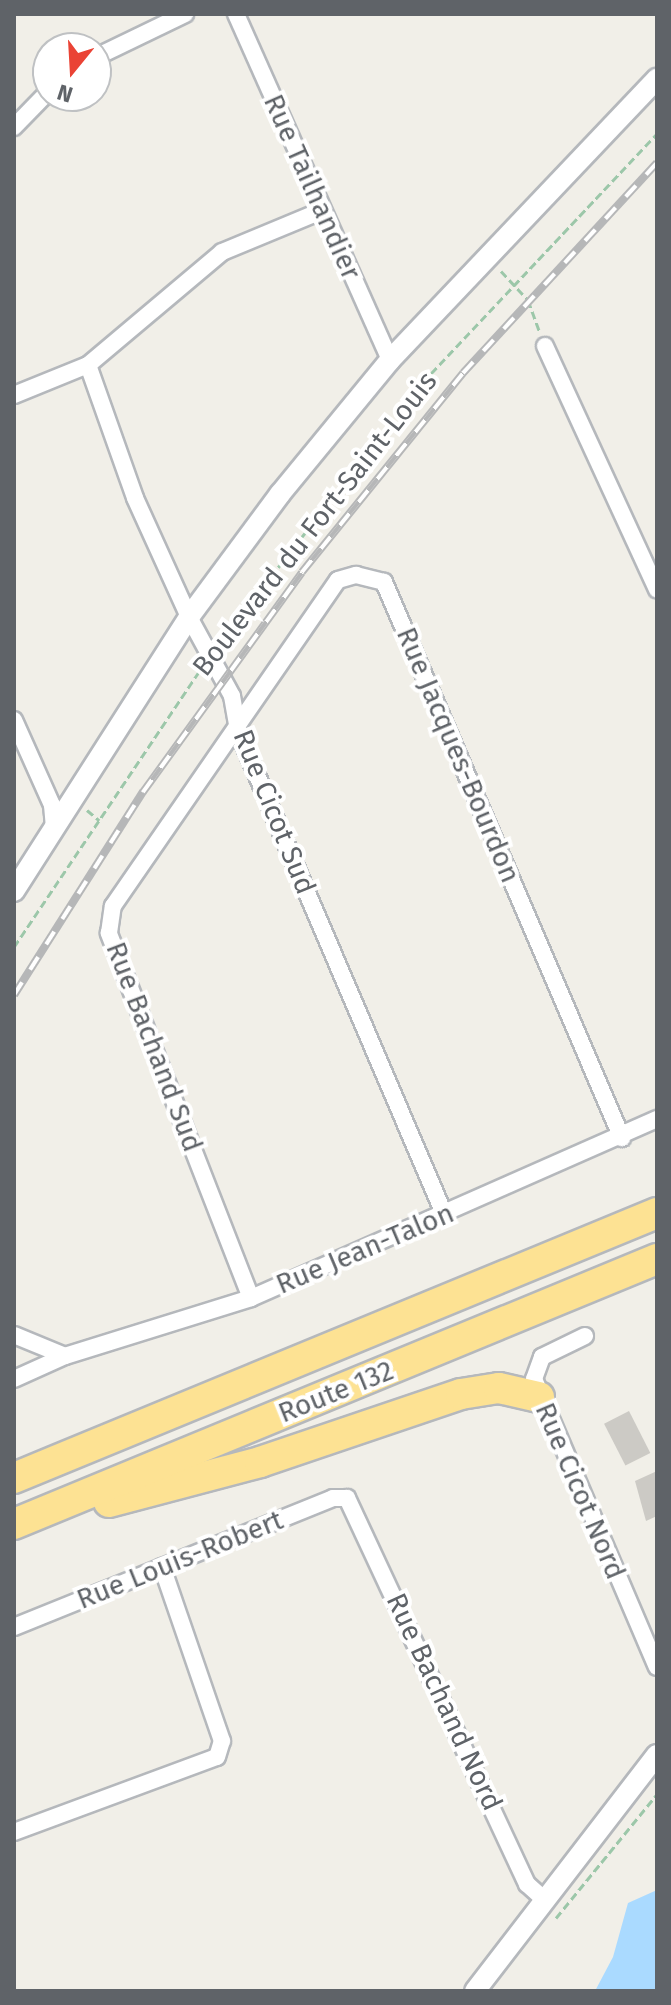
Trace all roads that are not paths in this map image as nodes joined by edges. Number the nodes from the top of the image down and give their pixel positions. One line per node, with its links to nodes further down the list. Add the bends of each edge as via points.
1 (185, 14): 3 (street)
2 (236, 14): 7 (street, Rue Tailhandier)
3 (112, 49)
4 (657, 79): 9 (street, Boulevard du Fort-Saint-Louis)
5 (32, 108): 6 (street)
6 (14, 127)
7 (321, 211): 9 (street, Rue Tailhandier); 10 (street, via 222,252)
8 (545, 346): 12 (street)
9 (390, 360): 13 (street, Boulevard du Fort-Saint-Louis)
10 (88, 365): 11 (street); 13 (street, Rue Cicot Sud, via 135,498)
11 (14, 395)
12 (657, 589)
13 (189, 617): 15 (street, Rue Cicot Sud, via 232,696); 16 (street, Boulevard du Fort-Saint-Louis)
14 (14, 720): 16 (street, via 52,805)
15 (238, 731): 19 (street, Rue Jacques-Bourdon, via 338,580 356,575 384,582); 21 (street, Rue Cicot Sud); 23 (street, Rue Bachand Sud, via 113,906 109,933)
16 (54, 830): 17 (street, Boulevard du Fort-Saint-Louis)
17 (14, 891)
18 (657, 1119): 19 (street, Rue Jean-Talon)
19 (622, 1138): 21 (street, Rue Jean-Talon)
20 (655, 1213): 29 (highway, Route 132)
21 (445, 1216): 23 (street, Rue Jean-Talon)
22 (657, 1259): 31 (highway, Route 132)
23 (251, 1298): 26 (street, Rue Jean-Talon)
24 (14, 1335): 26 (street)
25 (585, 1336): 28 (street, Rue Cicot Nord, via 538,1362 534,1379)
26 (65, 1356): 27 (street, Rue Jean-Talon)
27 (14, 1379)
28 (539, 1397): 31 (highway, via 499,1388 461,1394 260,1462); 34 (street, Rue Cicot Nord)
29 (14, 1478)
30 (347, 1498): 32 (street, Rue Louis-Robert, via 333,1498); 37 (street, Rue Bachand Nord, via 527,1884)
31 (14, 1526)
32 (162, 1567): 33 (street, Rue Louis-Robert); 36 (street, via 222,1741 217,1757)
33 (14, 1627)
34 (657, 1667)
35 (657, 1755): 37 (street)
36 (14, 1832)
37 (546, 1901): 38 (street)
38 (475, 1991)

